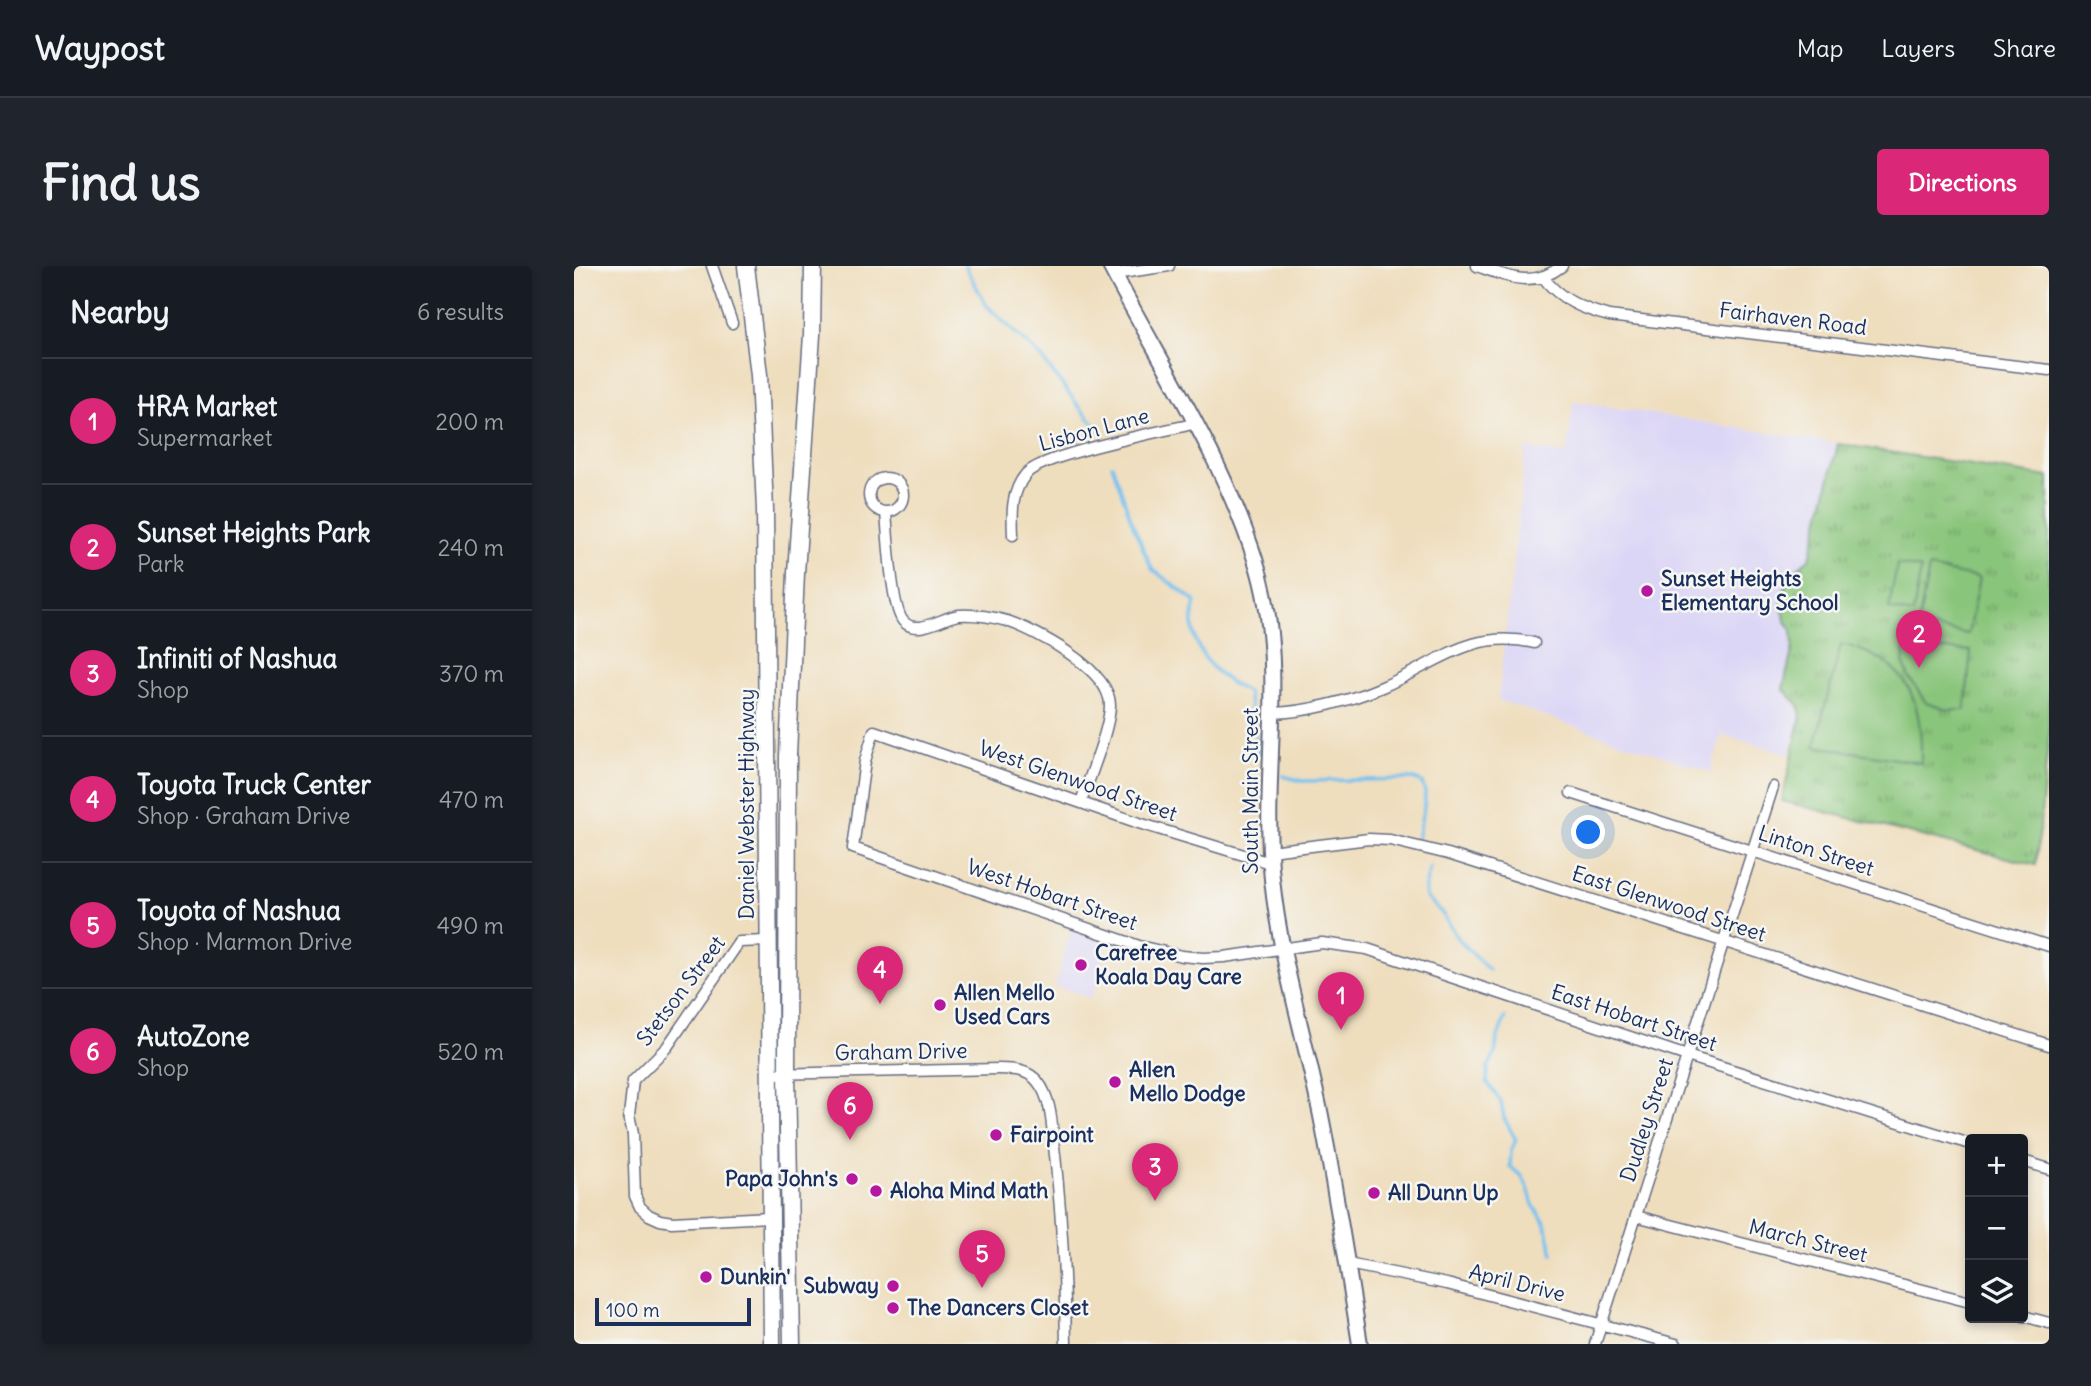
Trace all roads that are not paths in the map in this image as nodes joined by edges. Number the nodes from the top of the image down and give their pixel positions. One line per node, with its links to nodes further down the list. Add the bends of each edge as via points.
1 (712, 266): 9 (street)
2 (746, 266): 22 (main road, Daniel Webster Highway, via 764,452)
3 (813, 266): 29 (main road, Daniel Webster Highway, via 788,755)
4 (1169, 266): 7 (street)
5 (1477, 266): 8 (street, via 1517,279)
6 (1562, 266): 8 (street)
7 (1112, 270): 11 (street, South Main Street)
8 (1543, 277): 10 (street, Fairhaven Road, via 1571,302 1609,316)
9 (732, 323)
10 (2049, 370)
11 (1197, 423): 13 (street, Lisbon Lane, via 1036,466 1017,490 1011,509); 15 (street, South Main Street, via 1256,560 1271,640)
12 (887, 513): 18 (street, via 895,605 906,624 919,627 964,615 1007,621 1067,652 1104,686 1110,706 1107,723)
13 (1013, 536)
14 (1534, 643): 15 (street, via 1507,639 1465,645 1370,691)
15 (1272, 713): 21 (street, South Main Street)
16 (1773, 787): 20 (street, Dudley Street)
17 (1571, 793): 20 (street, Linton Street)
18 (1081, 802): 19 (street, West Glenwood Street, via 874,731 864,761); 21 (street, West Glenwood Street)
19 (853, 848): 24 (street, West Hobart Street, via 1161,952 1224,957)
20 (1753, 851): 23 (street, Dudley Street); 25 (street, Linton Street)
21 (1270, 857): 23 (street, East Glenwood Street, via 1348,840 1390,840 1488,865); 24 (street, South Main Street)
22 (767, 942): 28 (main road, Daniel Webster Highway); 34 (street, Stetson Street, via 739,942 667,1047 633,1081 629,1116 635,1196 649,1215 672,1222)
23 (1723, 942): 26 (street, East Glenwood Street); 27 (street, Dudley Street)
24 (1283, 947): 27 (street, East Hobart Street, via 1322,943 1367,949); 35 (street, South Main Street)
25 (2049, 947)
26 (2049, 1045)
27 (1688, 1056): 30 (street, East Hobart Street); 33 (street, Dudley Street)
28 (769, 1074): 29 (street, Graham Drive); 34 (main road, Daniel Webster Highway)
29 (787, 1074): 41 (main road, Daniel Webster Highway); 42 (street, Graham Drive, via 999,1069 1033,1076 1045,1095 1051,1126)
30 (1965, 1142)
31 (2028, 1163): 32 (street)
32 (2049, 1169)
33 (1636, 1216): 36 (street, March Street); 39 (street, Dudley Street)
34 (770, 1217): 40 (main road, Daniel Webster Highway)
35 (1348, 1264): 39 (street, April Drive, via 1447,1284); 43 (street, South Main Street)
36 (1965, 1301)
37 (2028, 1317): 38 (street)
38 (2049, 1323)
39 (1601, 1325): 44 (street, Dudley Street); 45 (street, April Drive)
40 (772, 1344)
41 (792, 1344)
42 (1066, 1344)
43 (1360, 1344)
44 (1595, 1344)
45 (1676, 1344)

